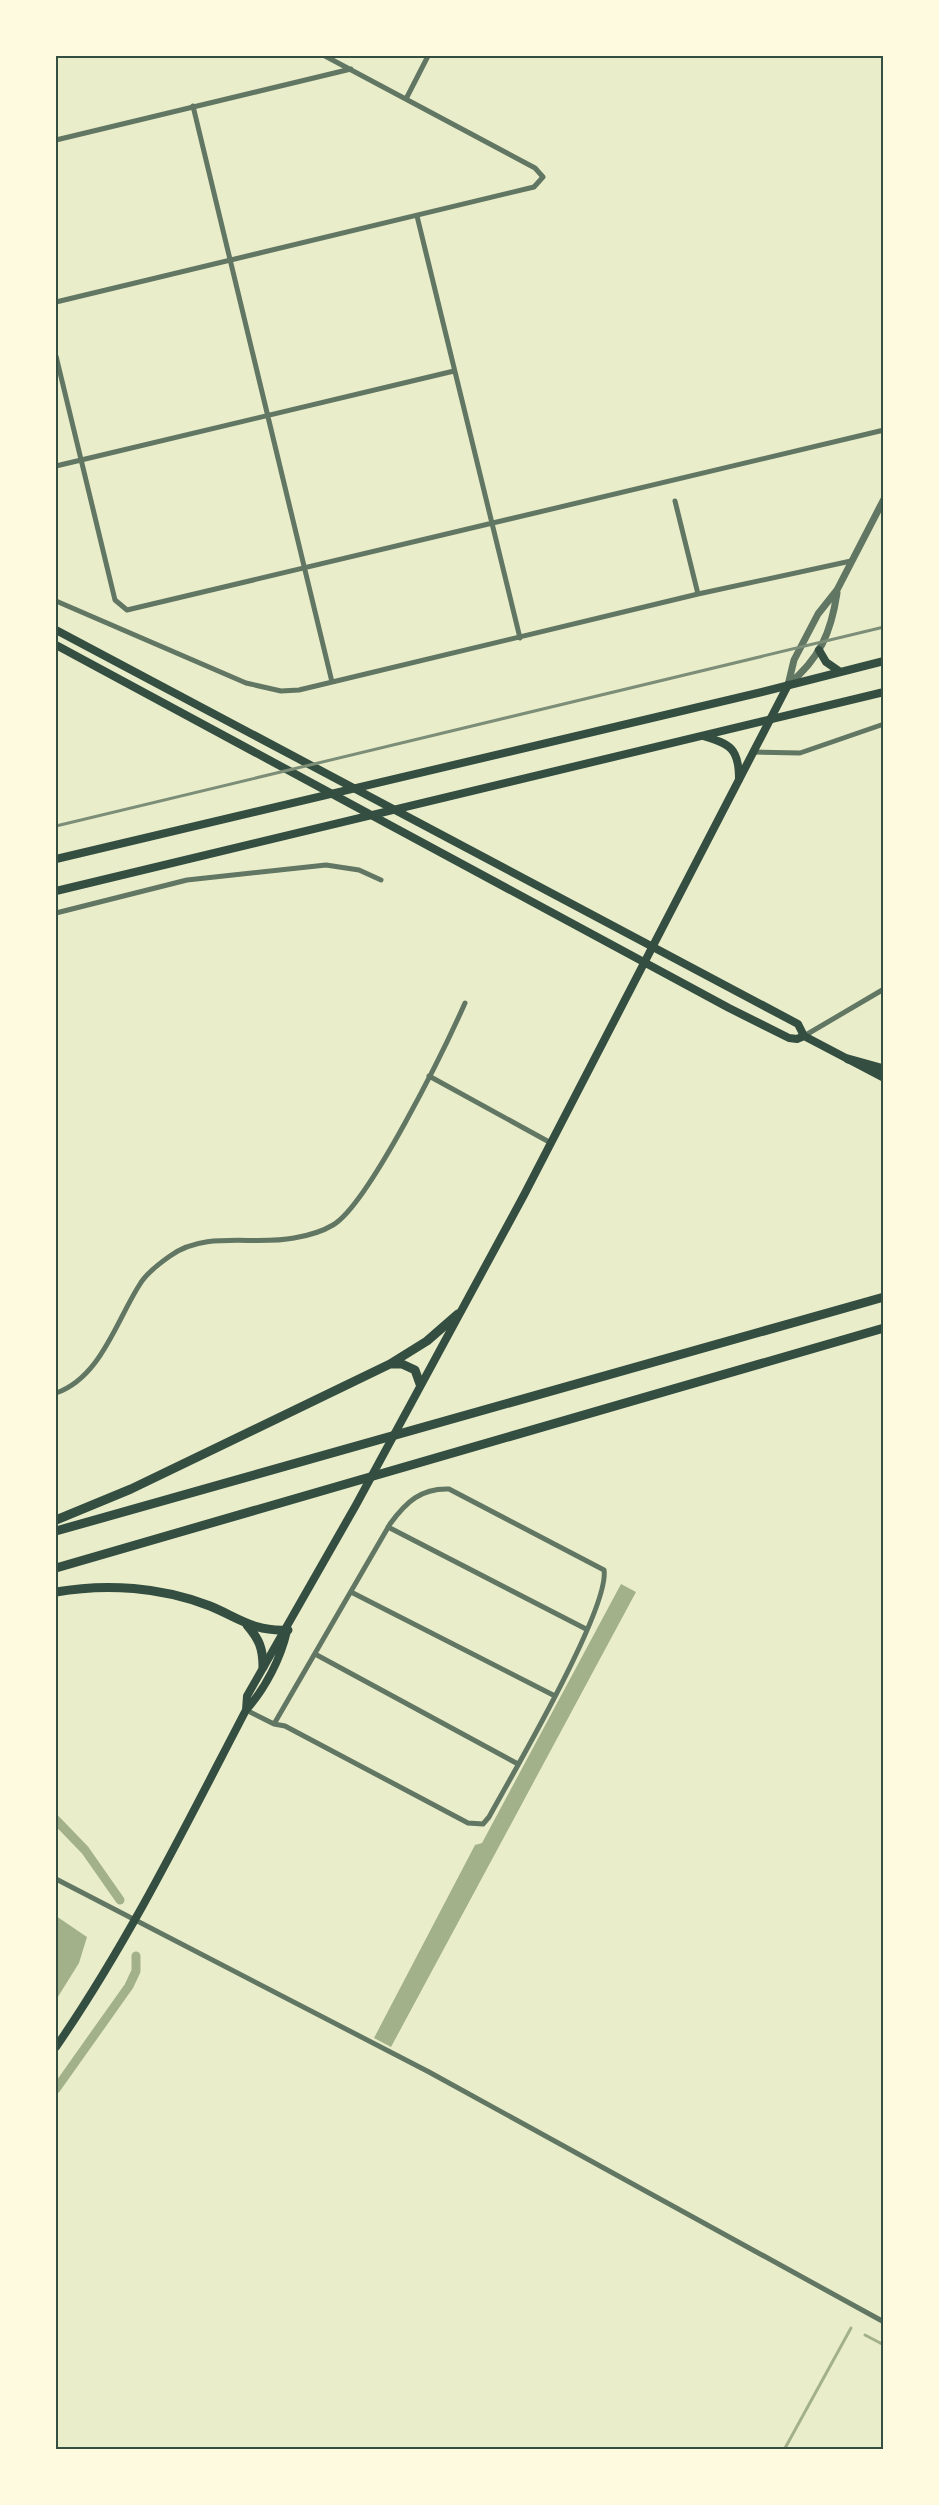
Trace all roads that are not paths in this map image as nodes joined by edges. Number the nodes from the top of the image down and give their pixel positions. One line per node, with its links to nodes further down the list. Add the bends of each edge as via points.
1 (325, 56): 3 (street)
2 (428, 56): 4 (street)
3 (351, 69): 4 (street); 5 (street)
4 (407, 97): 7 (street, via 535,168 543,177 534,188)
5 (193, 106): 6 (street); 8 (street)
6 (56, 140)
7 (417, 216): 8 (street); 11 (street)
8 (230, 261): 9 (street); 12 (street)
9 (56, 302)
10 (56, 356): 14 (street)
11 (454, 370): 12 (street); 18 (street)
12 (267, 415): 14 (street); 20 (street)
13 (884, 430): 18 (street)
14 (81, 459): 15 (street); 20 (street, via 114,600 121,608 134,610)
15 (56, 466)
16 (884, 499): 19 (street)
17 (675, 501): 22 (street)
18 (491, 524): 20 (street); 25 (street)
19 (851, 561): 21 (street); 22 (street)
20 (305, 569): 30 (street)
21 (837, 590): 27 (street, via 833,623); 31 (street, via 818,614 794,660)
22 (698, 594): 25 (street)
23 (56, 601): 30 (street, via 264,689 299,690)
24 (56, 630): 42 (main road)
25 (520, 638): 30 (street)
26 (56, 645): 43 (main road)
27 (819, 650): 29 (main road, via 826,662); 31 (street, via 809,668)
28 (884, 661): 29 (main road)
29 (839, 671): 31 (main road)
30 (332, 682)
31 (788, 685): 33 (main road); 38 (main road)
32 (884, 692): 33 (main road)
33 (771, 718): 35 (main road); 36 (main road)
34 (884, 724): 36 (street, via 800,753)
35 (702, 736): 37 (main road, via 725,742 733,749); 40 (main road)
36 (753, 752): 37 (main road)
37 (739, 779): 42 (main road)
38 (56, 859)
39 (381, 880): 41 (street, via 359,870 320,866 186,880)
40 (56, 891)
41 (56, 913)
42 (652, 946): 43 (main road); 46 (main road, via 798,1024)
43 (644, 962): 46 (main road, via 789,1038); 51 (main road)
44 (884, 988): 46 (street)
45 (465, 1003): 49 (street)
46 (804, 1036): 47 (main road)
47 (848, 1059): 48 (highway); 50 (main road)
48 (884, 1070)
49 (429, 1076): 51 (street); 57 (street, via 361,1198 334,1225 294,1238 208,1241 171,1255 141,1282 92,1367)
50 (884, 1078)
51 (551, 1143): 53 (main road)
52 (884, 1298): 60 (highway)
53 (458, 1314): 55 (highway, via 427,1341); 56 (main road)
54 (884, 1328): 61 (highway)
55 (390, 1364): 56 (highway, via 415,1370); 58 (highway, via 130,1489)
56 (420, 1384): 66 (main road)
57 (56, 1393)
58 (56, 1520)
59 (388, 1527): 63 (street); 65 (street); 65 (street, via 412,1498 428,1490 449,1489 589,1560 604,1570 605,1579)
60 (56, 1531)
61 (56, 1568)
62 (56, 1592): 64 (highway, via 81,1587 152,1589 209,1606)
63 (351, 1592): 67 (street); 69 (street)
64 (247, 1625): 66 (highway, via 262,1630); 68 (highway, via 260,1640)
65 (586, 1629): 69 (street)
66 (288, 1630): 68 (main road); 70 (main road, via 283,1650)
67 (315, 1654): 71 (street); 72 (street)
68 (263, 1667): 70 (main road, via 247,1696)
69 (555, 1696): 72 (street)
70 (246, 1710): 71 (street); 74 (main road)
71 (274, 1724): 72 (street, via 285,1726 477,1825 489,1817)
72 (518, 1764)
73 (56, 1879): 74 (street)
74 (135, 1921): 75 (main road); 76 (street, via 429,2072)
75 (56, 2048)
76 (884, 2322)

